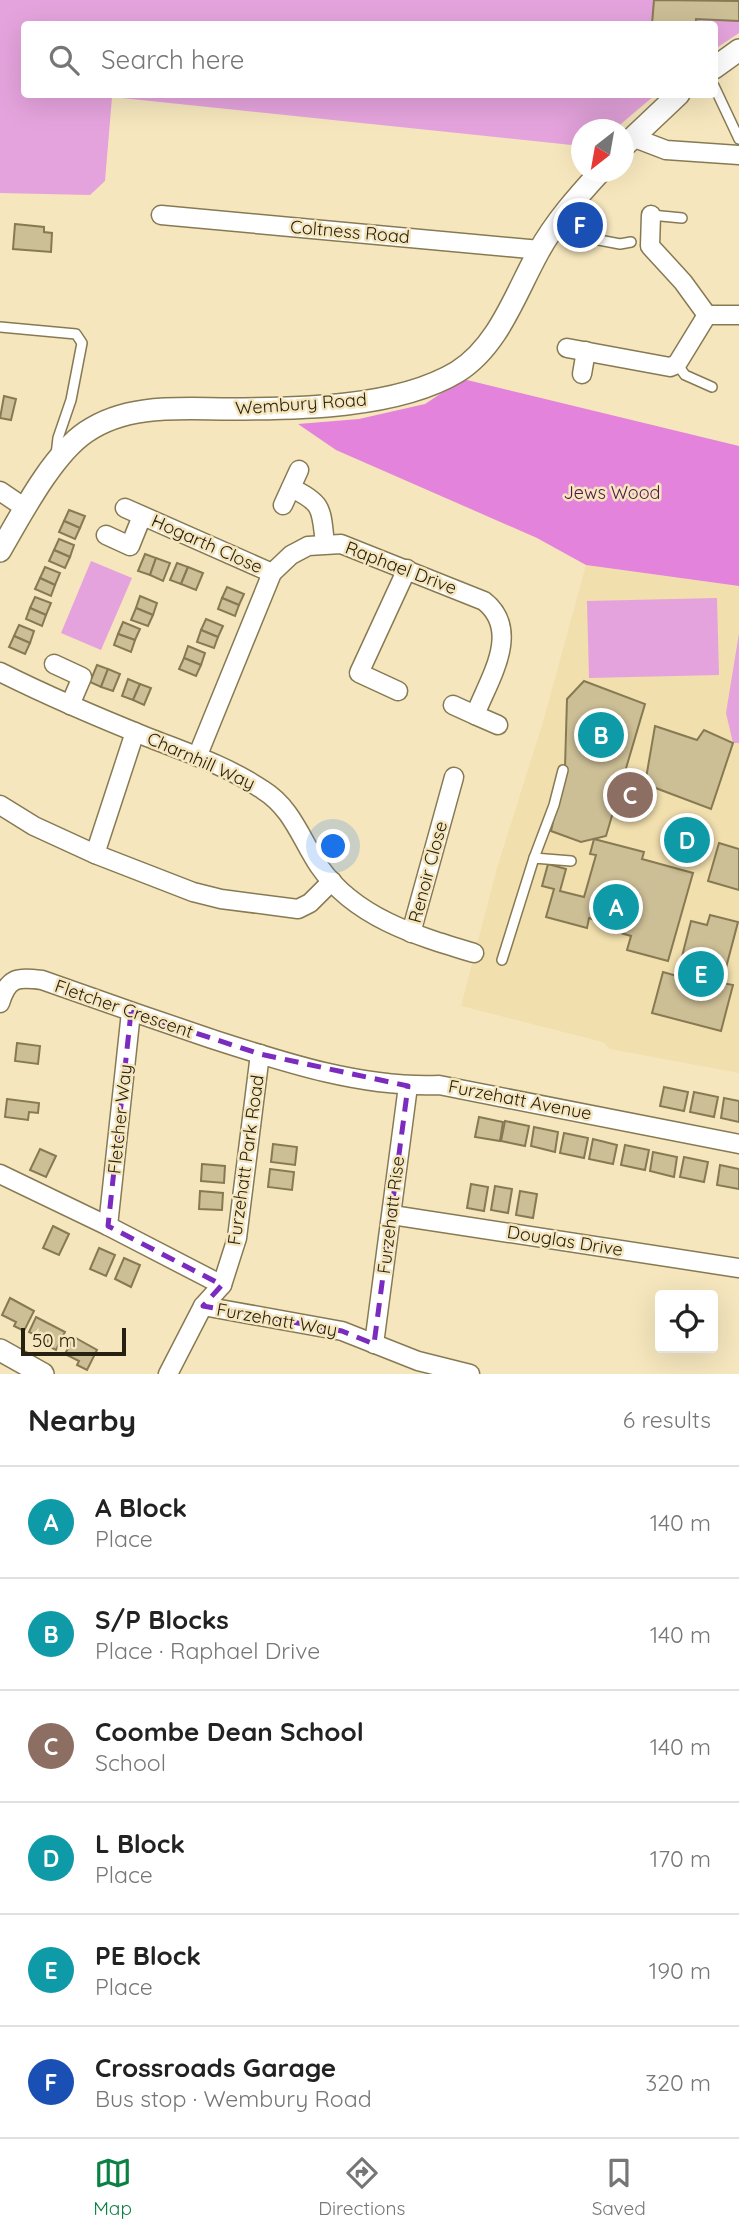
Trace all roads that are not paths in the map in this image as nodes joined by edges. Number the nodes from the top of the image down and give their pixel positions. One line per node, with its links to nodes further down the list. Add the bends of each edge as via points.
1 (739, 50): 2 (street)
2 (718, 66)
3 (718, 92): 6 (lane)
4 (675, 98): 5 (street)
5 (634, 136)
6 (739, 137)
7 (634, 143): 8 (street)
8 (739, 155)
9 (592, 182): 15 (street, Wembury Road)
10 (161, 215): 15 (street, Coltness Road)
11 (651, 215): 12 (lane); 14 (street)
12 (682, 218)
13 (578, 236): 14 (lane, via 620,244)
14 (640, 241): 16 (street, via 683,282)
15 (540, 250): 24 (street, Wembury Road, via 492,338 467,364 440,381 344,403 117,415 85,433)
16 (707, 315): 17 (street); 21 (street)
17 (739, 315)
18 (0, 327): 24 (lane, via 76,334 82,342)
19 (567, 348): 20 (street)
20 (586, 351): 21 (street, via 660,367); 22 (street)
21 (677, 364): 23 (lane, via 685,375)
22 (582, 374)
23 (712, 387)
24 (55, 464): 27 (street, Wembury Road)
25 (299, 470): 31 (street, via 287,497 308,496 320,507)
26 (0, 491): 27 (street)
27 (25, 509): 32 (street, Wembury Road)
28 (125, 509): 29 (street, Hogarth Close)
29 (142, 516): 30 (street, Hogarth Close, via 130,546); 34 (street, Hogarth Close)
30 (106, 535)
31 (325, 544): 33 (street, Raphael Drive, via 341,544); 34 (street, Raphael Drive, via 308,545)
32 (0, 551)
33 (407, 569): 37 (street, via 352,670); 40 (street, Raphael Drive, via 496,610 503,645)
34 (272, 573): 43 (street, Raphael Drive)
35 (54, 663): 38 (street, via 82,677)
36 (0, 672): 38 (street, Charnhill Way)
37 (398, 691)
38 (70, 705): 42 (street, Charnhill Way)
39 (453, 705): 40 (street)
40 (475, 715): 41 (street)
41 (498, 725)
42 (135, 732): 43 (street, Charnhill Way); 47 (street)
43 (197, 757): 50 (street, Charnhill Way, via 248,780 281,803)
44 (563, 769): 48 (lane)
45 (454, 777): 51 (street, Renoir Close, via 436,809)
46 (0, 805): 47 (street)
47 (95, 853): 50 (street, via 193,892 276,907 298,909)
48 (534, 858): 49 (lane); 53 (lane)
49 (570, 861)
50 (332, 881): 51 (street, Charnhill Way, via 374,917)
51 (411, 933): 52 (street, Charnhill Way)
52 (474, 953)
53 (502, 960)
54 (0, 1003): 55 (street, Fletcher Crescent, via 12,981 24,978 42,980)
55 (131, 1012): 56 (street, Fletcher Crescent); 61 (street, Fletcher Way)
56 (260, 1054): 57 (street, Furzehatt Avenue, via 338,1075); 63 (street, Furzehatt Park Road, via 237,1238)
57 (408, 1086): 58 (street, Furzehatt Avenue, via 439,1085); 60 (street, Furzehatt Rise)
58 (739, 1144)
59 (0, 1174): 61 (street)
60 (392, 1215): 62 (street, Douglas Drive); 65 (street, Furzehatt Rise)
61 (107, 1226): 63 (street)
62 (739, 1268)
63 (222, 1285): 64 (street, Furzehatt Park Road)
64 (203, 1306): 65 (street, Furzehatt Way, via 342,1331); 68 (street, Furzehatt Park Road)
65 (374, 1344): 69 (street, Furzehatt Way)
66 (0, 1350): 67 (street)
67 (43, 1374)
68 (168, 1374)
69 (470, 1374)

